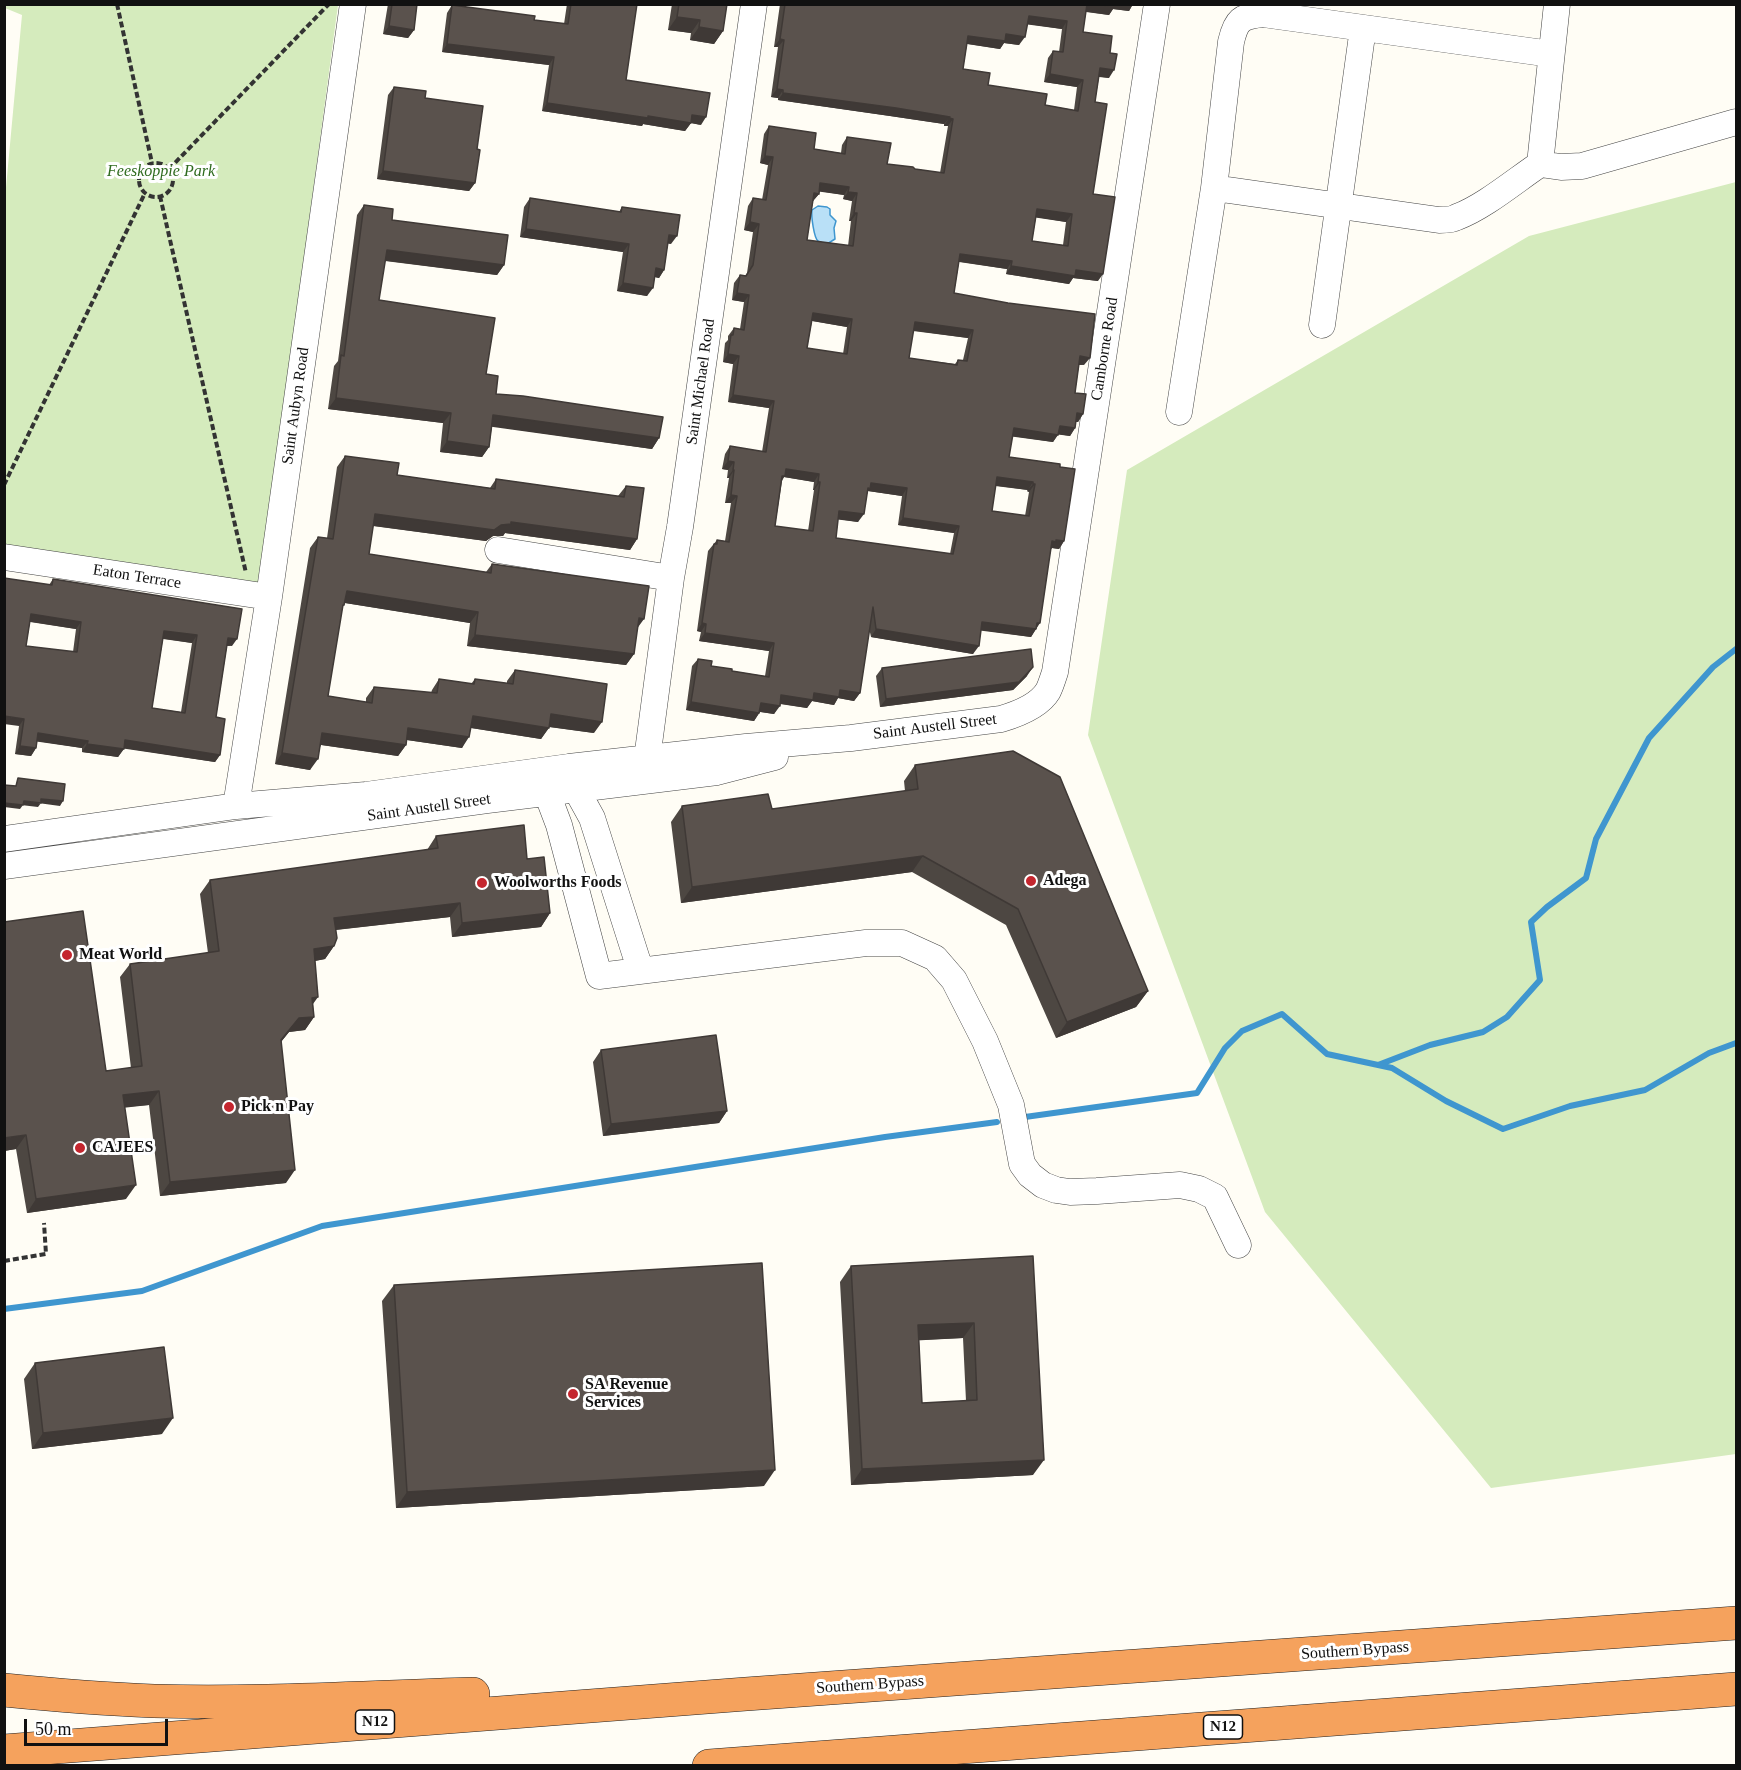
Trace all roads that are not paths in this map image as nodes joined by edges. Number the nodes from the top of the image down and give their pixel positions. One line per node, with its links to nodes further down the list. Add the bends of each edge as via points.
1 (353, 4): 16 (street, Saint Aubyn Road)
2 (754, 4): 15 (street, Saint Michael Road)
3 (1157, 4): 17 (street, Camborne Road, via 1055,672)
4 (1557, 4): 6 (street)
5 (1363, 27): 6 (street); 9 (street, via 1263,14 1239,20 1231,42); 10 (street)
6 (1551, 54): 8 (street)
7 (1737, 122): 8 (street, via 1582,166)
8 (1540, 164): 10 (street, via 1488,200 1450,219)
9 (1214, 188): 10 (street); 12 (street)
10 (1338, 207): 11 (street)
11 (1322, 325)
12 (1179, 412)
13 (498, 550): 15 (street)
14 (4, 557): 16 (street, Eaton Terrace)
15 (671, 578): 18 (street, Saint Michael Road)
16 (260, 595): 22 (street, Saint Aubyn Road)
17 (1047, 693): 18 (street, Saint Austell Street, via 1029,708 1001,719 746,747)
18 (642, 770): 19 (street, Saint Austell Street); 23 (street, via 604,792)
19 (572, 778): 20 (street, Saint Austell Street); 23 (street)
20 (543, 783): 21 (street, Saint Austell Street); 22 (street, Saint Austell Street); 25 (street)
21 (487, 800): 25 (street, via 511,799 537,808 548,819); 26 (street, Saint Austell Street)
22 (236, 806): 24 (street, Saint Austell Street)
23 (592, 818): 27 (street)
24 (4, 839)
25 (567, 857): 27 (street, via 599,975)
26 (4, 866)
27 (640, 969): 28 (street, via 866,943 902,943 935,958 954,980 985,1041 1011,1105 1022,1164 1029,1175 1056,1190 1180,1185 1199,1189 1215,1197)
28 (1238, 1245)
29 (1737, 1623): 32 (highway, Southern Bypass / N12)
30 (1737, 1689): 34 (highway, N12)
31 (4, 1690): 32 (highway, via 155,1701 526,1692)
32 (746, 1694): 33 (highway, Southern Bypass / N12)
33 (4, 1751)
34 (708, 1766)

